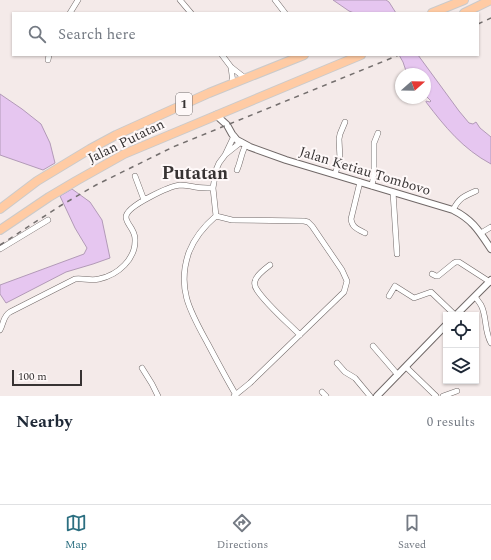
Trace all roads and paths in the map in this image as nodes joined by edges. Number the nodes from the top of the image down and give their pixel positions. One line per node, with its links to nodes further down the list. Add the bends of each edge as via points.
1 (78, 0): 6 (street)
2 (180, 0): 7 (street)
3 (275, 0): 8 (street)
4 (464, 0): 9 (highway)
5 (491, 0): 10 (highway)
6 (71, 12)
7 (190, 12)
8 (284, 12)
9 (434, 12)
10 (466, 12)
11 (223, 56): 14 (street)
12 (301, 56): 15 (highway, Jalan Putatan / 1)
13 (359, 56): 17 (highway, Jalan Putatan / 1)
14 (231, 67): 15 (street); 16 (street)
15 (245, 78): 16 (highway, Jalan Putatan / 1)
16 (233, 83): 34 (highway, Jalan Putatan / 1, via 101,142 37,181)
17 (228, 110): 18 (highway, Jalan Putatan / 1); 20 (street)
18 (216, 115): 20 (street, Jalan Ketiau Tombovo); 39 (highway, Jalan Putatan / 1, via 124,154 49,197)
19 (345, 122): 26 (street, via 339,138 340,159)
20 (227, 125): 22 (street, Jalan Ketiau Tombovo)
21 (378, 133): 29 (street, via 374,143)
22 (234, 136): 23 (street, Jalan Ketiau Tombovo); 24 (street)
23 (243, 144): 24 (street); 25 (street); 26 (street, Jalan Ketiau Tombovo)
24 (225, 155): 30 (street, via 216,170)
25 (237, 170)
26 (335, 174): 28 (street, Jalan Ketiau Tombovo)
27 (135, 176): 33 (street)
28 (360, 182): 29 (street, Jalan Ketiau Tombovo); 40 (street, via 351,219 354,227)
29 (372, 186): 32 (street, Jalan Ketiau Tombovo)
30 (213, 188): 33 (street, via 175,186); 36 (street)
31 (476, 191): 35 (street, via 462,197)
32 (393, 192): 35 (street, Jalan Ketiau Tombovo); 44 (street)
33 (144, 200): 53 (street, via 127,214 135,243 131,256 122,267 100,279 75,279 6,314)
34 (0, 209)
35 (453, 210): 41 (street, Jalan Ketiau Tombovo, via 469,220)
36 (216, 216): 54 (street, via 232,220 304,221 312,226 347,281 344,292); 62 (street, via 201,229 193,242 186,262 183,284 194,318)
37 (48, 220): 42 (street)
38 (491, 227): 41 (street)
39 (0, 230)
40 (365, 233)
41 (481, 233): 43 (street, Jalan Ketiau Tombovo)
42 (0, 249)
43 (491, 249)
44 (397, 254)
45 (270, 265): 54 (street, via 256,278 255,286)
46 (432, 274): 47 (street, via 438,276 454,262 459,262)
47 (490, 281): 49 (street)
48 (389, 296): 50 (street, via 396,286 414,298 430,292)
49 (475, 296): 51 (street); 55 (street, via 484,313)
50 (453, 312)
51 (459, 312)
52 (443, 328): 58 (street)
53 (0, 330)
54 (300, 335): 62 (street)
55 (491, 343)
56 (373, 346): 60 (street)
57 (336, 363): 64 (street, via 355,378)
58 (406, 366): 60 (street); 66 (street)
59 (142, 368): 63 (street)
60 (398, 375): 65 (street)
61 (457, 391): 67 (street)
62 (235, 395)
63 (158, 396)
64 (370, 396)
65 (377, 396)
66 (436, 396)
67 (443, 396)

